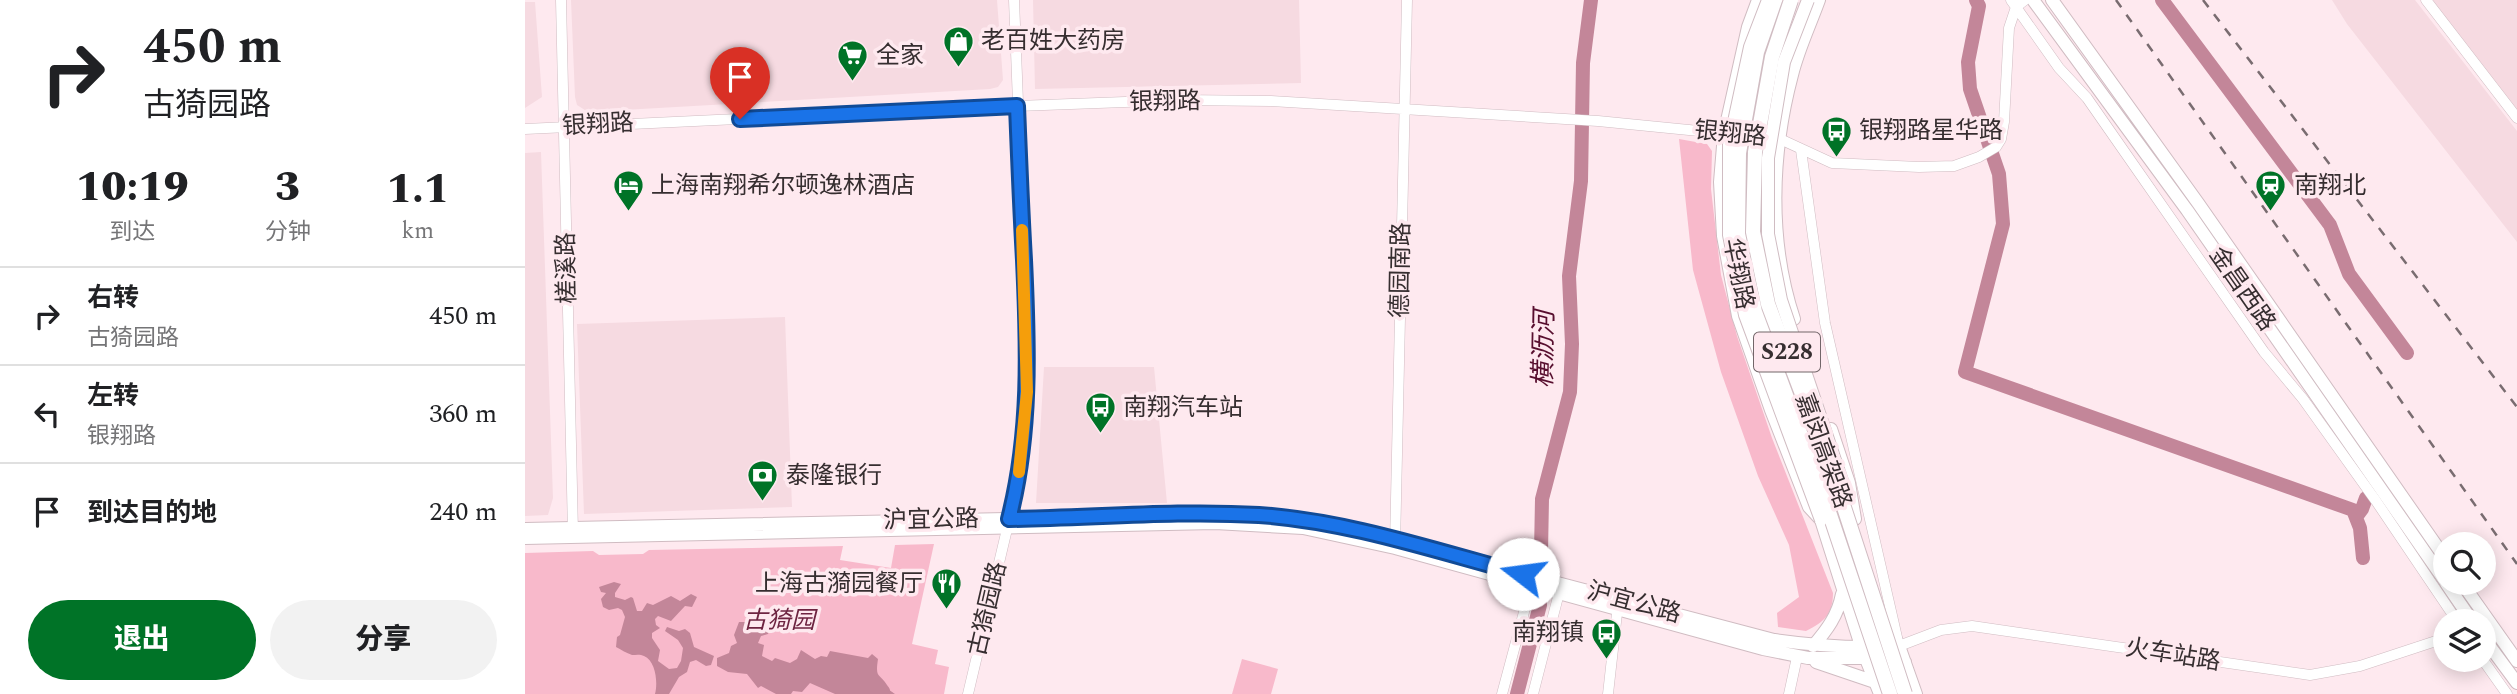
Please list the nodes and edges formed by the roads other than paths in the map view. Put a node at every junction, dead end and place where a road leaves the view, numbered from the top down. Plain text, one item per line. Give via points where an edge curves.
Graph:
1 (561, 0) edge
2 (1014, 0) edge
3 (1406, 0) edge
4 (1758, 0) edge
5 (1768, 0) edge
6 (1775, 0) edge
7 (1791, 0) edge
8 (1808, 0) edge
9 (1819, 0) edge
10 (2033, 0) edge
11 (2052, 0) edge
12 (2426, 0) edge
13 (2018, 2) edge
14 (1017, 106) junction
15 (1404, 109) junction
16 (2517, 118) edge
17 (564, 127) junction
18 (525, 129) edge
19 (1724, 134) junction
20 (1780, 139) junction
21 (1801, 150) junction
22 (1851, 507) junction
23 (1821, 520) junction
24 (1008, 523) junction
25 (525, 529) edge
26 (573, 532) junction
27 (525, 538) edge
28 (2433, 541) edge
29 (1395, 544) junction
30 (2433, 565) edge
31 (1528, 580) junction
32 (1554, 589) junction
33 (1843, 590) junction
34 (1618, 604) junction
35 (2449, 609) edge
36 (2496, 635) edge
37 (2433, 642) edge
38 (1899, 646) junction
39 (1806, 654) junction
40 (1864, 654) junction
41 (2496, 655) edge
42 (2517, 661) edge
43 (1905, 662) junction
44 (2491, 672) edge
45 (2517, 683) edge
46 (1878, 688) edge
47 (968, 694) edge
48 (1502, 694) edge
49 (1533, 694) edge
50 (1608, 694) edge
51 (1789, 694) edge
52 (1890, 694) edge
53 (1905, 694) edge
54 (1916, 694) edge
55 (2507, 694) edge

1 - 17 street, 槎溪路
2 - 14 street, 古猗园路
3 - 15 street, 德园南路
4 - 19 main road
5 - 23 main road, 华翔路, bridge via 1750,47 1729,145 1728,234 1745,315
6 - 52 highway, 嘉闵高架路 / S228, bridge via 1757,52 1739,153 1738,234 1755,312
7 - 53 highway, 嘉闵高架路 / S228, bridge via 1772,57 1755,152 1753,232 1768,304 1839,492
8 - 22 main road, 华翔路, bridge via 1784,62 1768,158 1768,234 1781,300
9 - 20 main road via 1792,74
10 - 30 main road, 金昌西路 via 2187,210
11 - 28 main road, 金昌西路
12 - 16 street
13 - 21 street, 银翔路 via 2008,28 2004,122 1996,147 1954,166 1919,167 1832,163
13 - 35 street via 2059,68 2087,98
14 - 15 street, 银翔路 via 1179,100
14 - 17 street, 银翔路
14 - 24 street, 古猗园路 via 1027,392
15 - 19 street, 银翔路
15 - 29 street, 德园南路
17 - 18 street, 银翔路
17 - 26 street, 槎溪路
19 - 20 street, 银翔路
19 - 23 main road via 1720,182 1723,236 1738,316 1809,507
20 - 21 street, 银翔路
20 - 22 main road via 1776,211 1787,297 1849,483
21 - 38 street via 1825,323
22 - 38 main road via 1887,623
23 - 33 main road, 华翔路
24 - 26 main road, 沪宜公路
24 - 29 main road, 沪宜公路 via 1259,515 1314,522
24 - 47 street, 古猗园路
25 - 26 main road, 沪宜公路
26 - 27 main road, 沪宜公路
29 - 31 main road, 沪宜公路
31 - 32 main road, 沪宜公路
31 - 48 street via 1523,620
32 - 34 main road, 沪宜公路
32 - 49 street
33 - 39 main road via 1831,623
33 - 40 main road, 华翔路
34 - 39 main road, 沪宜公路
34 - 39 main road, 沪宜公路 via 1774,640
34 - 50 street
36 - 42 main road
37 - 38 street, 火车站路 via 2360,666 2310,675 1972,626 1941,630
38 - 40 main road, 沪宜公路
38 - 43 main road
39 - 40 main road, 沪宜公路
39 - 46 main road
39 - 51 street
40 - 43 main road
40 - 46 main road
41 - 45 main road
43 - 54 main road
44 - 55 street

